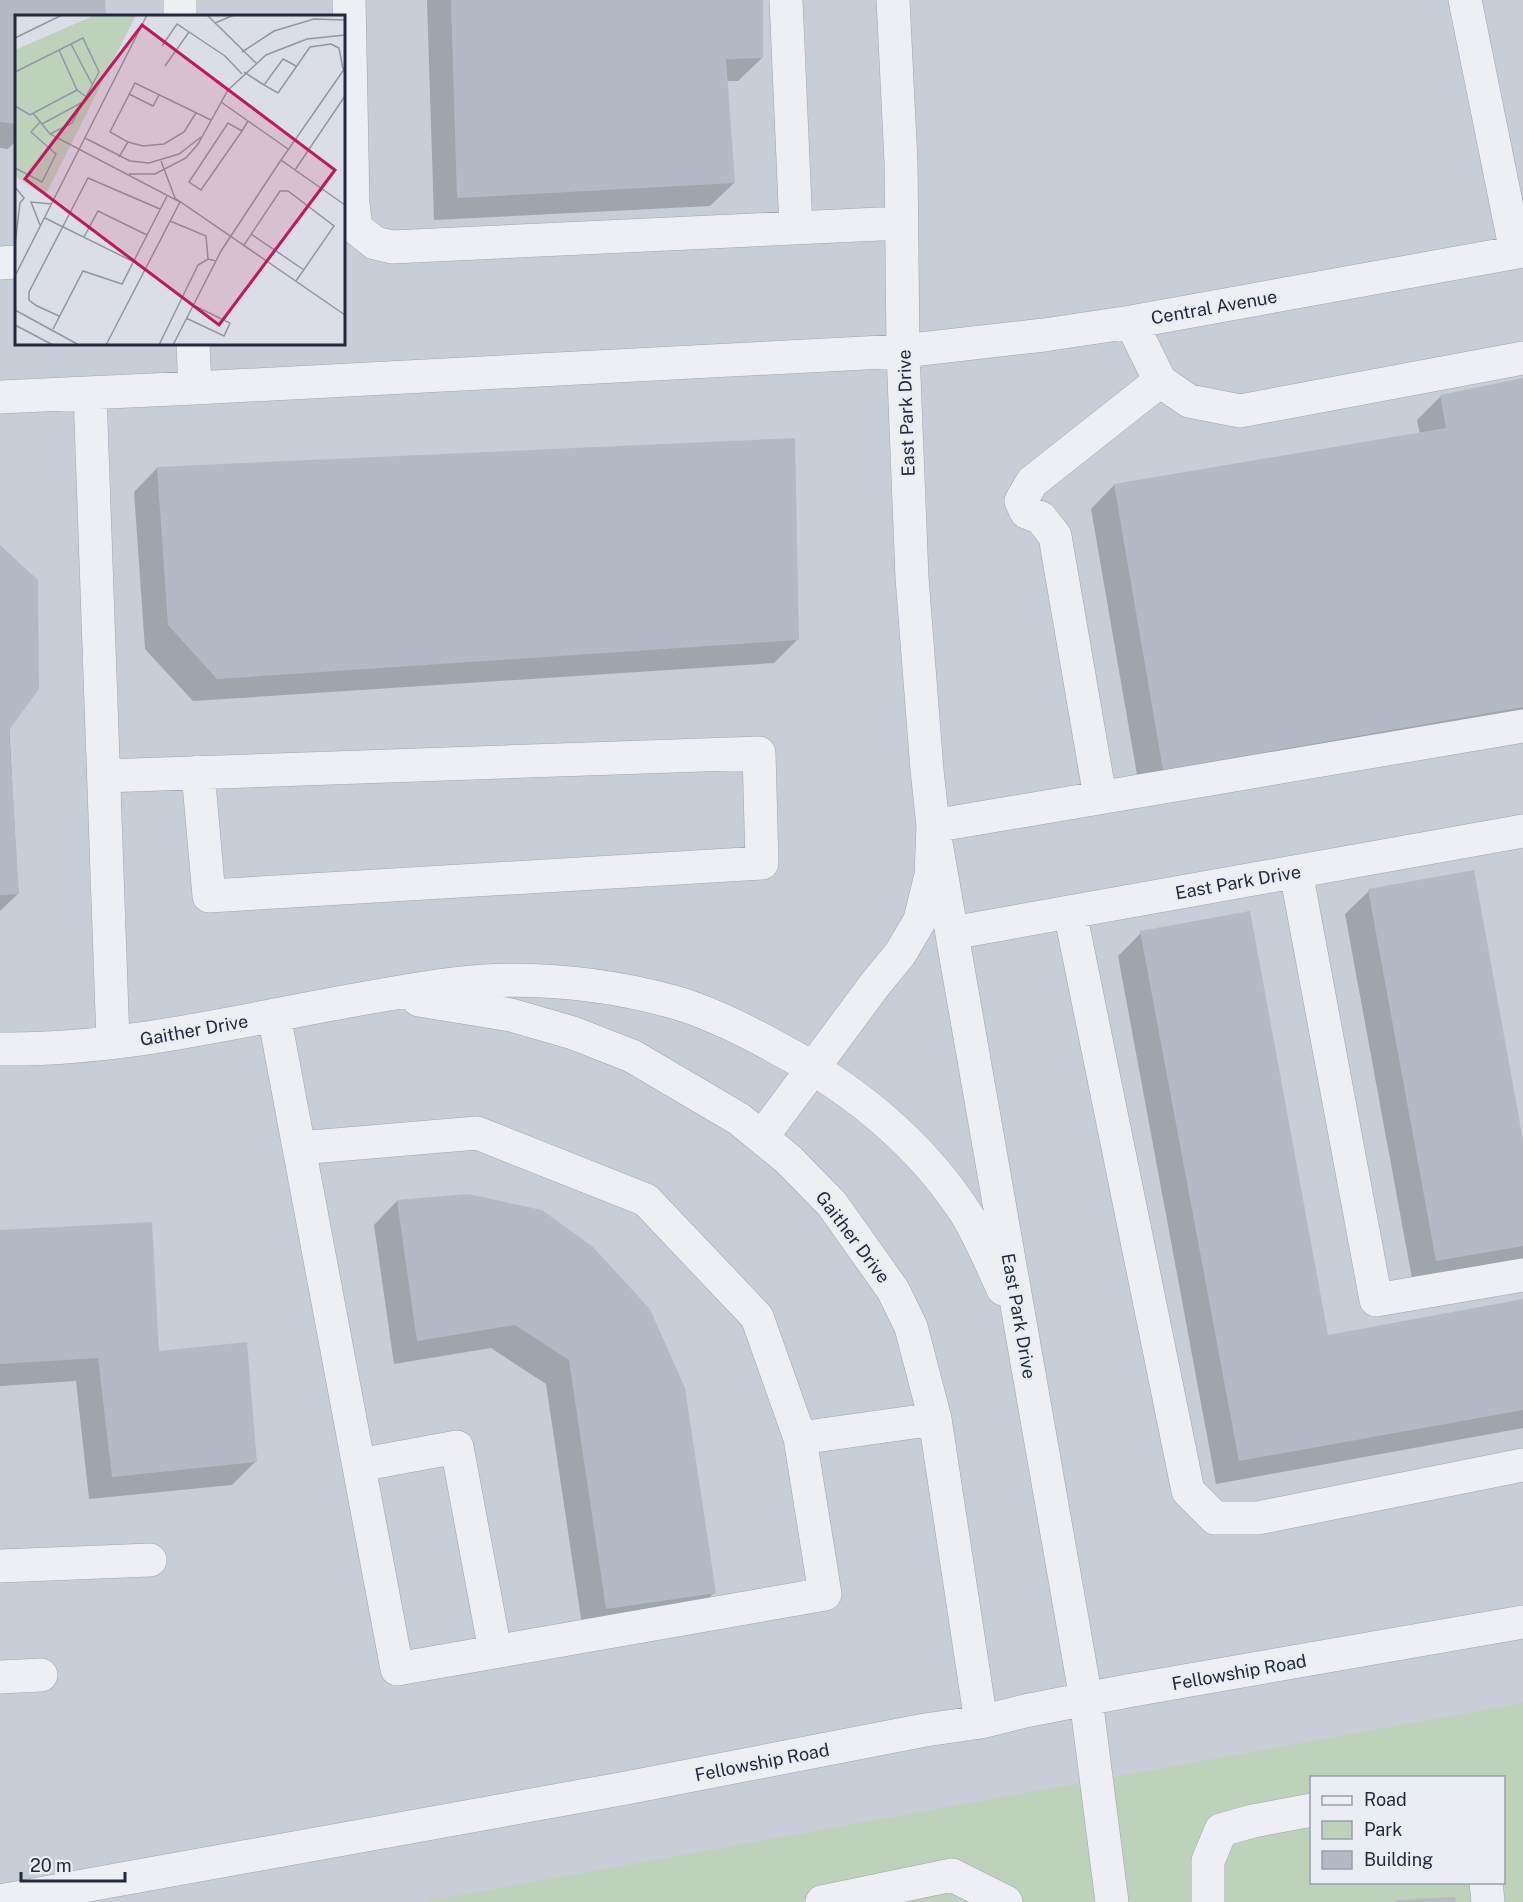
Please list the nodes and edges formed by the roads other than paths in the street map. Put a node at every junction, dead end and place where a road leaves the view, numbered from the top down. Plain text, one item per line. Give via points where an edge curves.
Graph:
1 (349, 0) edge
2 (786, 0) edge
3 (893, 0) edge
4 (1465, 0) edge
5 (901, 223) junction
6 (796, 228) junction
7 (1520, 252) edge
8 (15, 262) edge
9 (0, 263) edge
10 (1131, 321) junction
11 (194, 345) edge
12 (903, 351) junction
13 (1523, 358) edge
14 (1160, 381) junction
15 (195, 388) junction
16 (90, 393) junction
17 (0, 397) edge
18 (1523, 726) edge
19 (198, 772) junction
20 (104, 776) junction
21 (1100, 797) junction
22 (933, 826) junction
23 (1523, 831) edge
24 (1296, 872) junction
25 (1070, 912) junction
26 (952, 933) junction
27 (385, 994) junction
28 (274, 1015) junction
29 (113, 1042) junction
30 (0, 1049) edge
31 (813, 1067) junction
32 (762, 1137) junction
33 (299, 1148) junction
34 (1523, 1275) edge
35 (1020, 1321) junction
36 (935, 1419) junction
37 (800, 1438) junction
38 (359, 1465) junction
39 (1523, 1465) edge
40 (150, 1560) dead end
41 (0, 1566) edge
42 (1523, 1622) edge
43 (495, 1651) junction
44 (41, 1675) dead end
45 (0, 1677) edge
46 (1086, 1699) junction
47 (981, 1722) junction
48 (1310, 1810) edge
49 (1486, 1884) edge
50 (0, 1901) edge
51 (822, 1902) edge
52 (1006, 1902) edge
53 (1112, 1902) edge
54 (1208, 1902) edge
55 (1488, 1902) edge

1 - 6 street via 352,203 356,228 375,243 392,246
2 - 6 street
3 - 5 street, East Park Drive
4 - 7 street
5 - 6 street
5 - 12 street, East Park Drive
7 - 10 street, Central Avenue
8 - 9 street
10 - 12 street, Central Avenue
10 - 14 street
11 - 15 street
12 - 15 street, Central Avenue
12 - 22 street, East Park Drive via 912,578
13 - 14 street via 1240,411 1189,401
14 - 21 street via 1032,482 1021,501 1026,512 1041,518 1054,536
15 - 16 street, Central Avenue
16 - 17 street, Central Avenue
16 - 20 street
18 - 21 street
19 - 19 street via 759,753 762,863 209,896
19 - 20 street
20 - 29 street
21 - 22 street
22 - 26 street, East Park Drive
22 - 31 street, East Park Drive via 932,875 920,920 900,954
23 - 24 street, East Park Drive
24 - 25 street, East Park Drive
24 - 34 street via 1376,1300
25 - 26 street, East Park Drive
25 - 39 street via 1188,1491 1215,1518 1258,1518
26 - 35 street, East Park Drive
27 - 28 street, Gaither Drive
27 - 31 street, Gaither Drive via 483,981 534,981 630,992 709,1015
27 - 32 street, Gaither Drive via 511,1015 573,1033 632,1056
28 - 29 street, Gaither Drive
28 - 33 street
29 - 30 street, Gaither Drive
31 - 32 street, East Park Drive
31 - 35 street, Gaither Drive via 877,1114 925,1159 966,1214
32 - 36 street, Gaither Drive via 832,1204 893,1290 911,1327
33 - 37 street via 477,1133 646,1200 758,1317
33 - 38 street
35 - 46 street, East Park Drive
36 - 37 street
36 - 47 street, Gaither Drive
37 - 43 street via 825,1594
38 - 43 street via 397,1669
38 - 43 street via 457,1447
40 - 41 street
42 - 46 street, Fellowship Road
44 - 45 street
46 - 47 street, Fellowship Road
46 - 53 street, East Park Drive
47 - 50 street, Fellowship Road
48 - 54 street via 1221,1830 1208,1861
49 - 55 street
51 - 52 street via 952,1875

